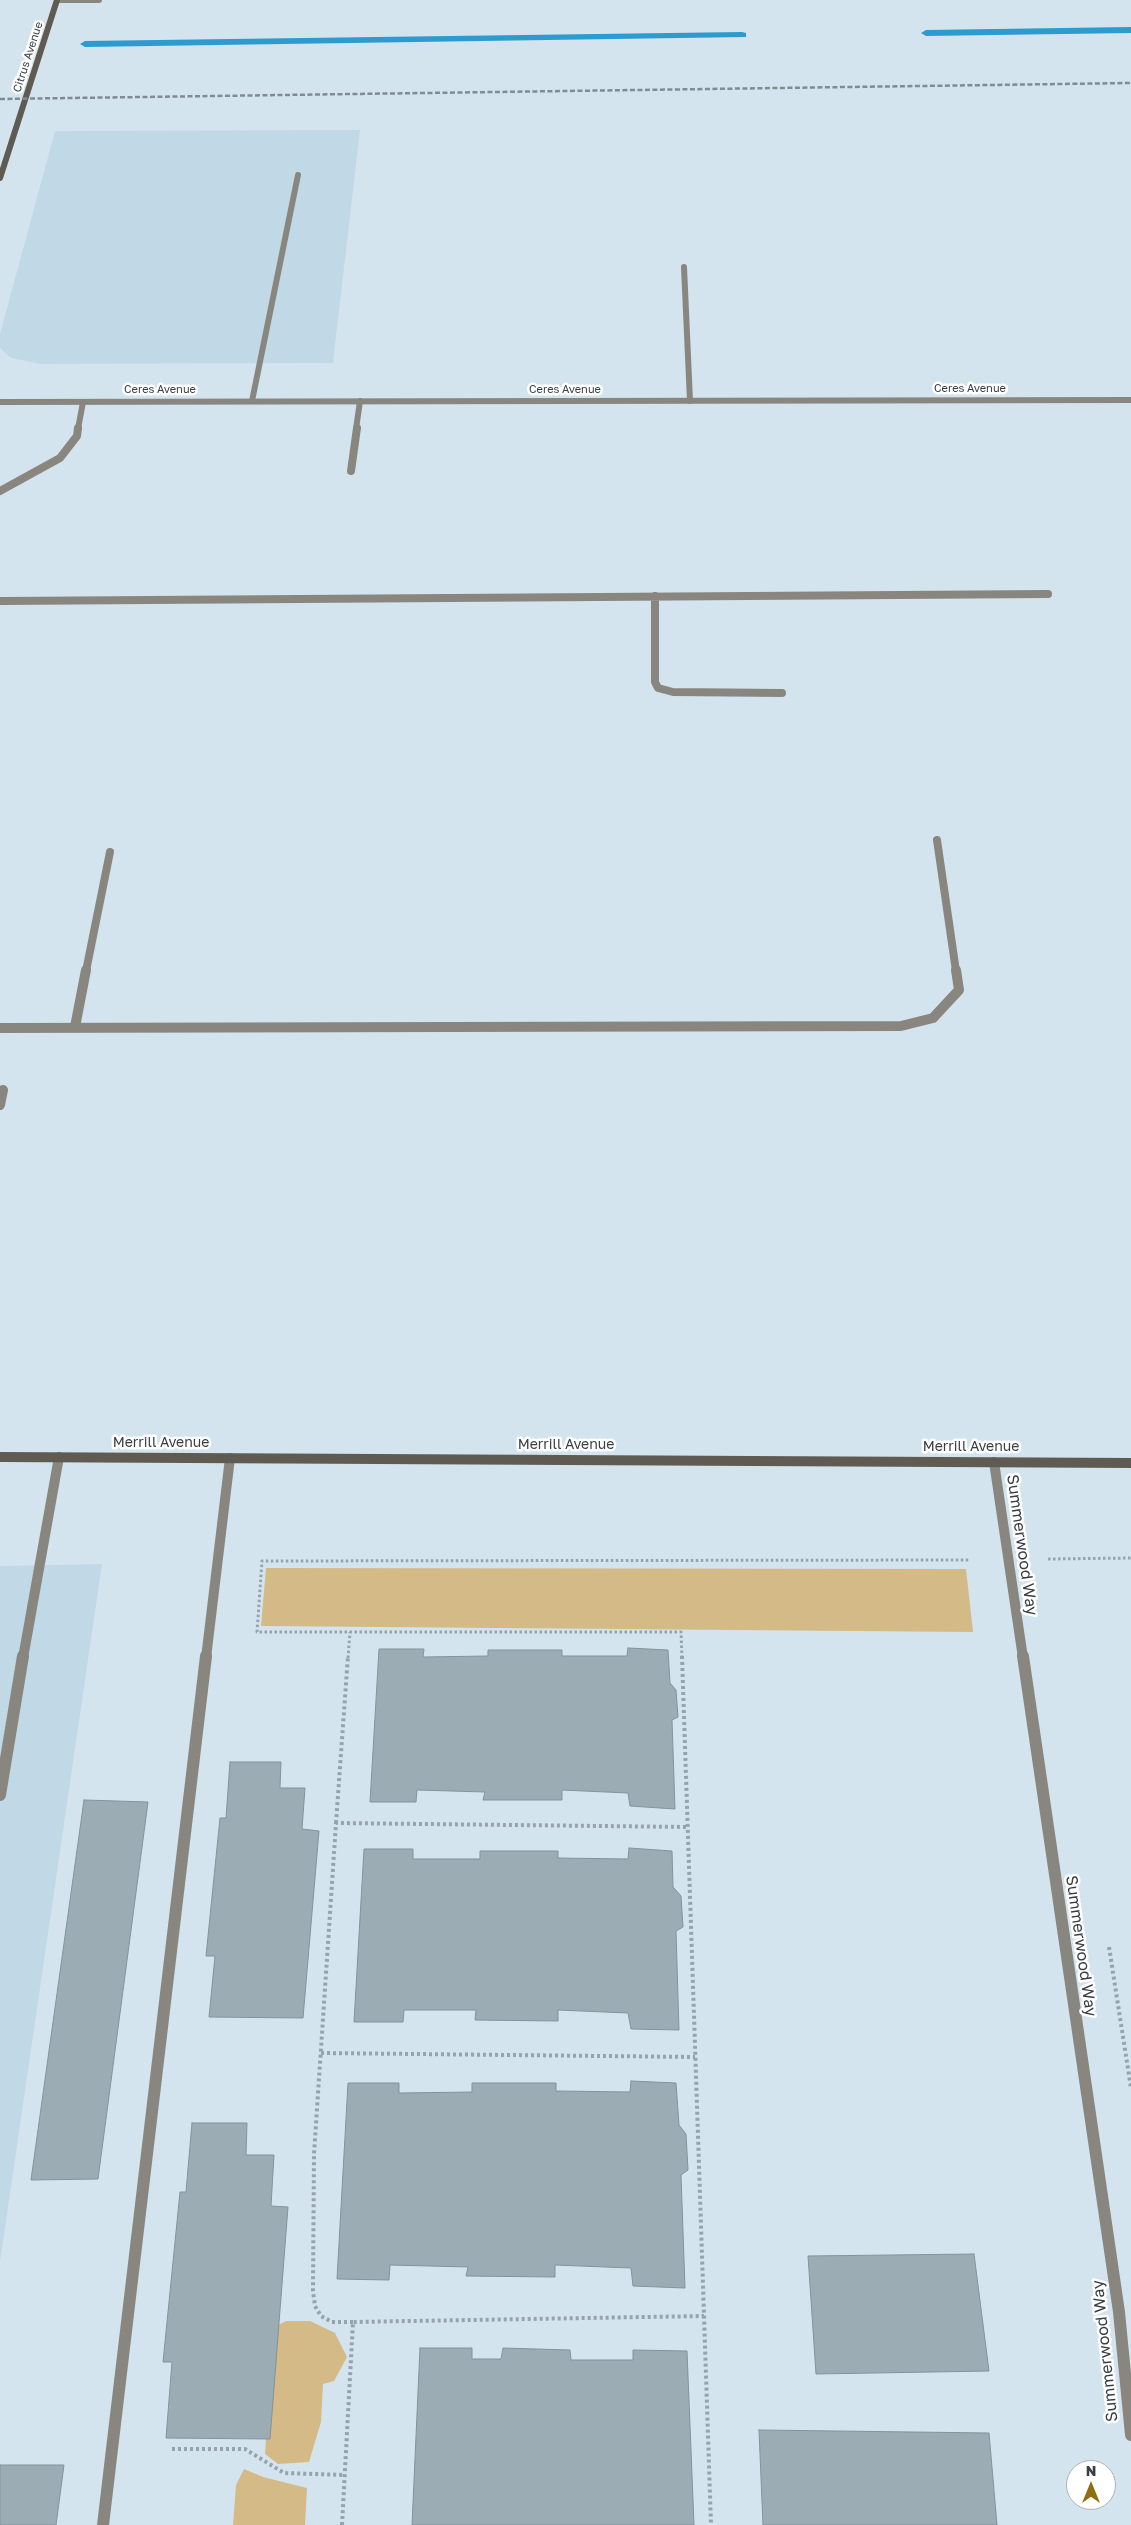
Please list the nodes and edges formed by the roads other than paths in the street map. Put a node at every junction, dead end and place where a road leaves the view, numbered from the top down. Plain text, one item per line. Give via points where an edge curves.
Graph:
1 (57, 0) edge
2 (99, 0) edge
3 (298, 175) dead end
4 (0, 178) edge
5 (684, 267) dead end
6 (1131, 400) edge
7 (252, 401) junction
8 (360, 401) junction
9 (690, 401) junction
10 (0, 402) edge
11 (83, 402) junction
12 (351, 471) dead end
13 (0, 491) edge
14 (1048, 594) dead end
15 (655, 596) junction
16 (0, 601) edge
17 (782, 693) dead end
18 (937, 840) dead end
19 (110, 852) dead end
20 (75, 1027) junction
21 (0, 1028) edge
22 (3, 1090) dead end
23 (0, 1105) edge
24 (0, 1458) edge
25 (59, 1458) junction
26 (230, 1458) junction
27 (994, 1462) junction
28 (1131, 1462) edge
29 (0, 1795) edge
30 (1131, 2435) edge
31 (103, 2525) edge

1 - 2 street
1 - 4 main road, Citrus Avenue
3 - 7 street
5 - 9 street
6 - 9 street, Ceres Avenue
7 - 8 street, Ceres Avenue
7 - 11 street, Ceres Avenue
8 - 9 street, Ceres Avenue
8 - 12 street
10 - 11 street, Ceres Avenue
11 - 13 street via 77,436 60,458
14 - 15 street
15 - 16 street
15 - 17 street via 655,682 658,688 672,692
18 - 20 street via 958,990 933,1018 901,1026
19 - 20 street
20 - 21 street
22 - 23 street
24 - 25 main road, Merrill Avenue
25 - 26 main road, Merrill Avenue
25 - 29 street
26 - 27 main road, Merrill Avenue
26 - 31 street
27 - 28 main road, Merrill Avenue
27 - 30 street, Summerwood Way via 1117,2302

